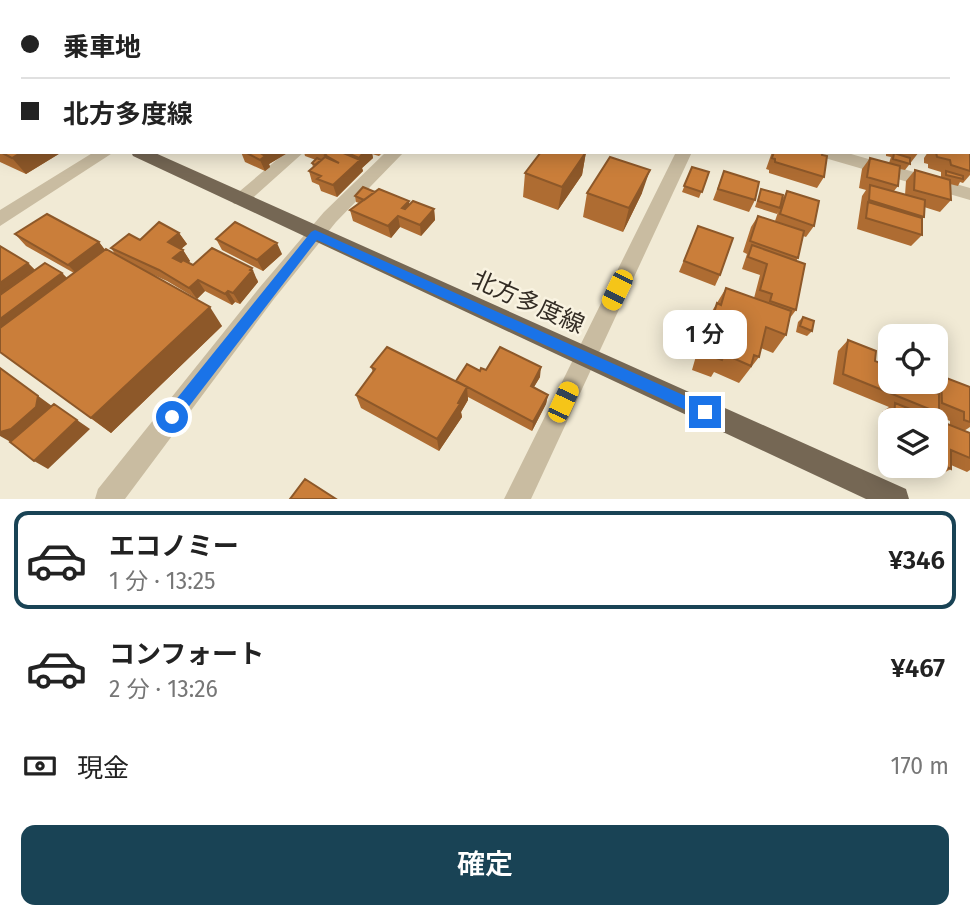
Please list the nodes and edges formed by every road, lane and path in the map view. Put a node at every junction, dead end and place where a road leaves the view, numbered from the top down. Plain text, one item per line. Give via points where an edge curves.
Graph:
1 (103, 154) edge
2 (143, 154) edge
3 (294, 154) edge
4 (394, 154) edge
5 (683, 154) edge
6 (831, 154) edge
7 (970, 194) edge
8 (240, 200) junction
9 (0, 219) edge
10 (315, 234) junction
11 (585, 357) junction
12 (108, 499) edge
13 (517, 499) edge
14 (896, 499) edge

1 - 9 street
2 - 8 main road, 北方多度線
3 - 8 street
4 - 10 street
5 - 11 street
6 - 7 street
8 - 10 main road, 北方多度線
10 - 11 main road, 北方多度線
10 - 12 street
11 - 13 street
11 - 14 main road, 北方多度線

